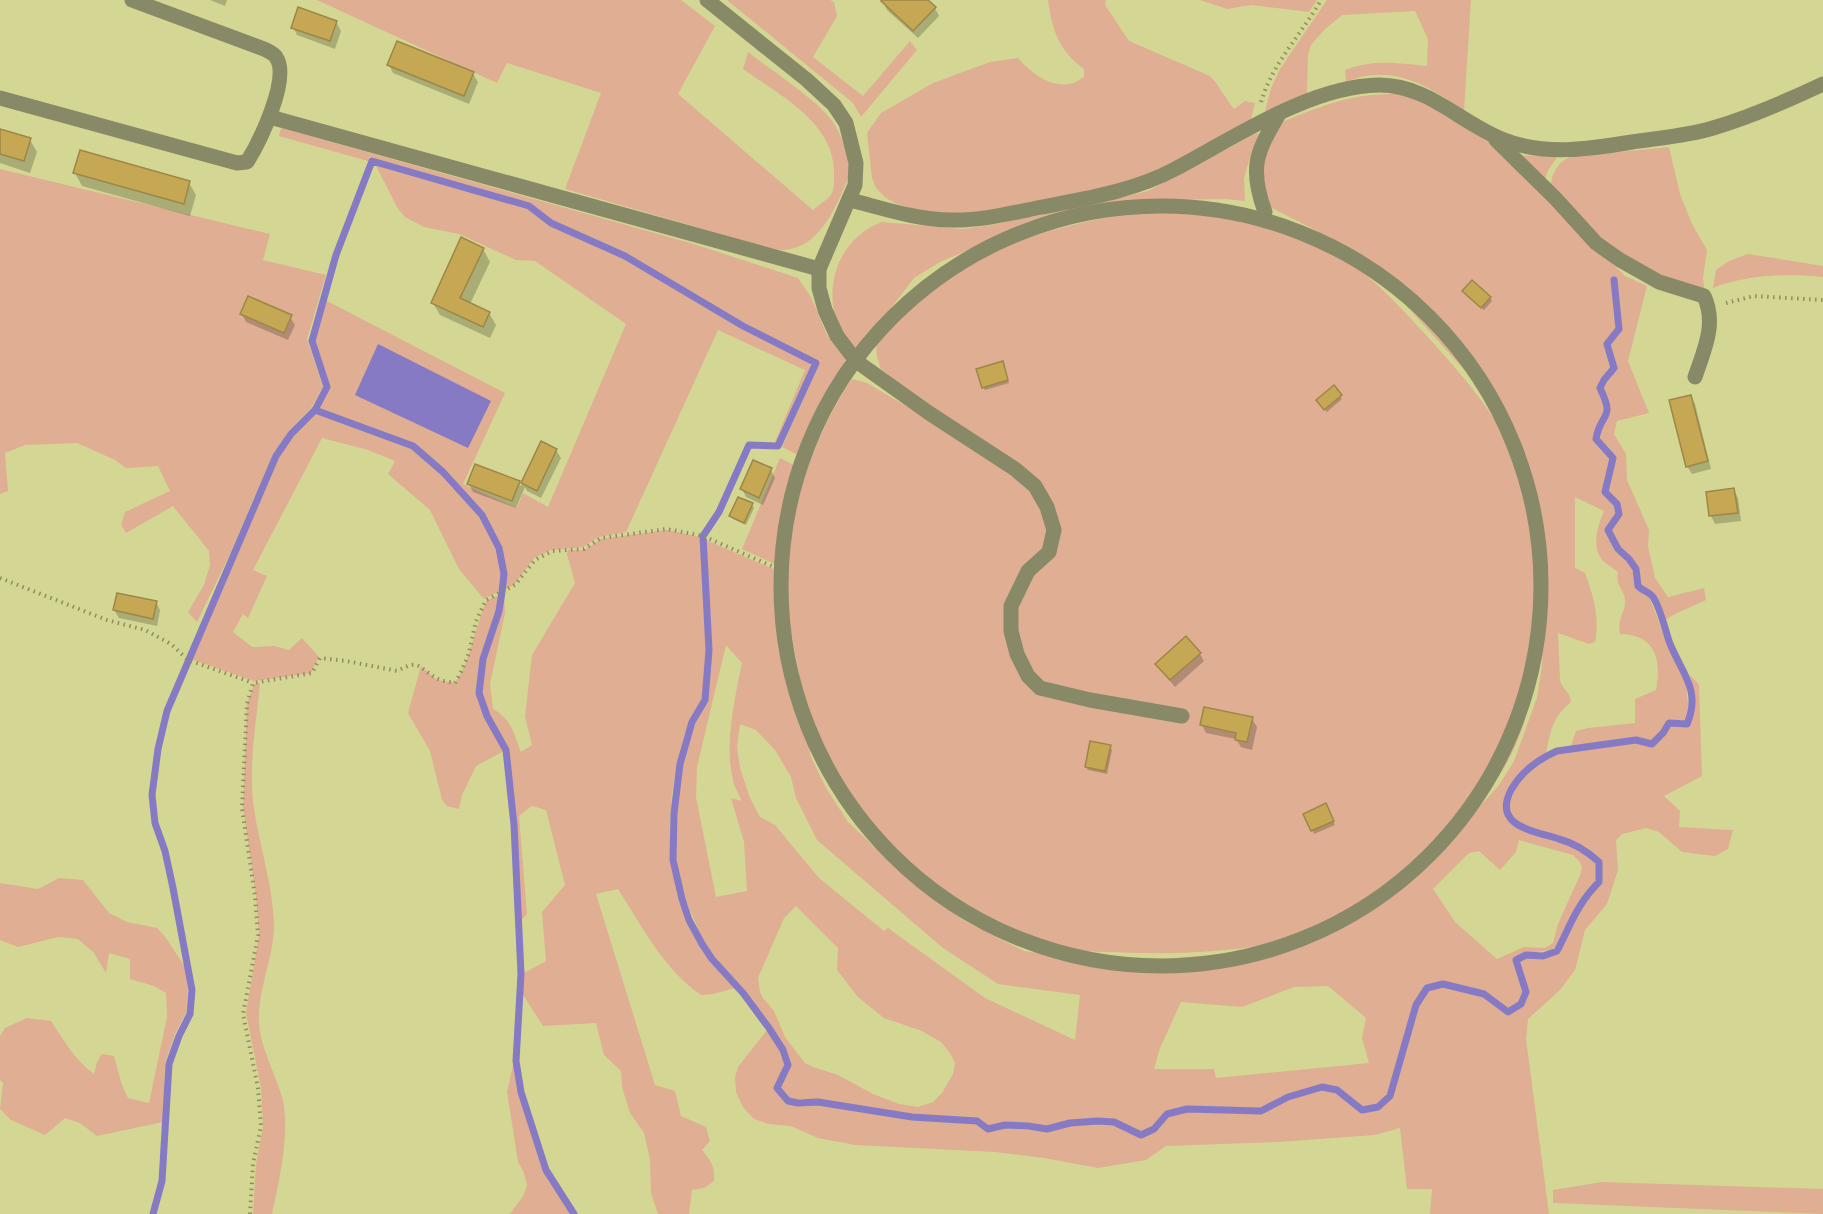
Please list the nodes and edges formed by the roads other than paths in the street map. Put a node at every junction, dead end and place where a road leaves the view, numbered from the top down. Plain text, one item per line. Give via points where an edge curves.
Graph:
1 (132, 0) edge
2 (707, 0) edge
3 (1823, 84) edge
4 (0, 98) edge
5 (1279, 114) junction
6 (270, 117) junction
7 (1492, 135) junction
8 (850, 200) junction
9 (1264, 212) junction
10 (819, 269) junction
11 (856, 361) junction
12 (1695, 377) dead end
13 (1182, 716) dead end

1 - 6 street via 275,55 280,66 279,81
2 - 8 street via 834,105 846,123 856,163
3 - 7 street via 1776,106 1710,129 1593,149 1554,150 1516,144
4 - 6 street via 237,163 247,162
5 - 7 street via 1318,98 1379,85 1408,89 1437,100
5 - 8 street via 1145,184 989,218 950,220
5 - 9 street via 1261,144 1257,160 1258,192
6 - 10 street
7 - 12 street via 1596,243 1659,282 1704,296 1711,326
8 - 10 street
9 - 11 street via 1207,203 1170,204 1040,230 983,248 915,282
9 - 11 street via 1316,233 1361,268 1391,293 1476,387 1513,446 1541,537 1540,665 1534,698 1512,760 1474,810 1365,908 1334,928 1265,948 1164,956 1025,948 964,918 850,820 813,756 786,622 781,570 782,525 813,444
10 - 11 street via 825,310 837,336
11 - 13 street via 1015,469 1035,486 1047,507 1054,530 1049,552 1028,571 1011,606 1011,631 1028,676 1040,688

